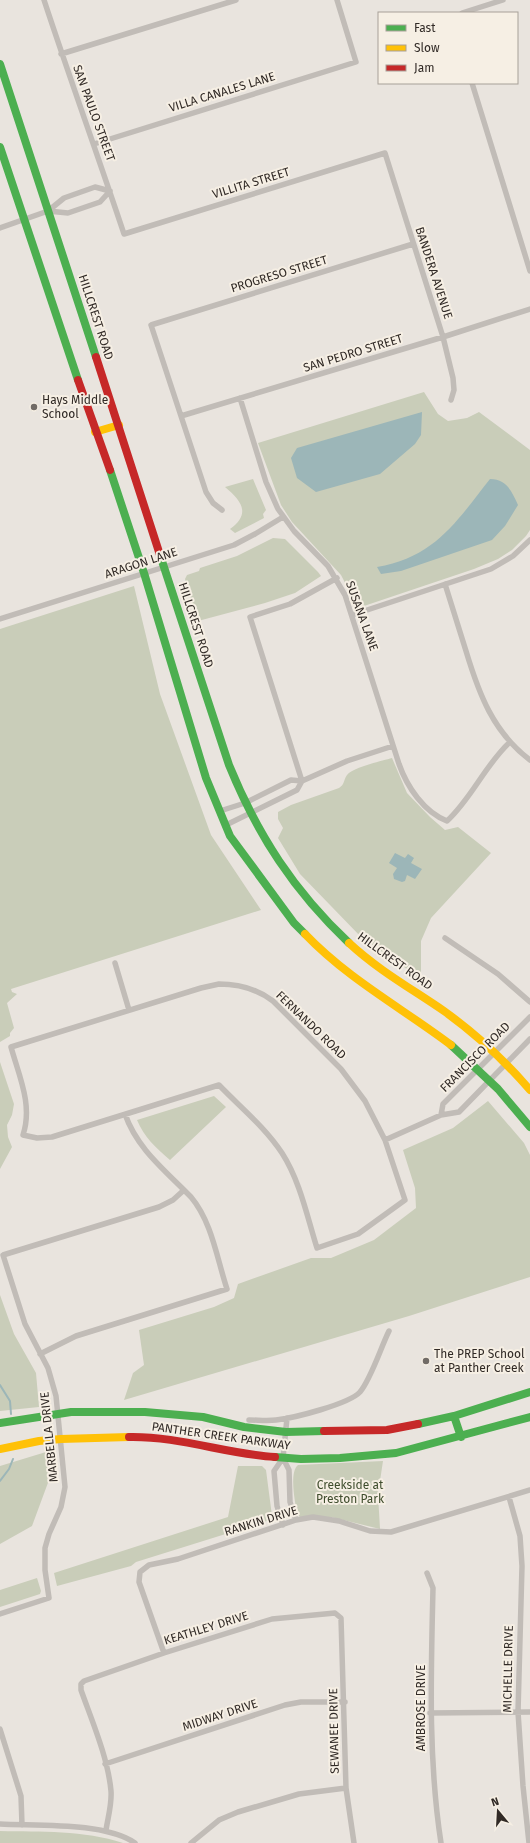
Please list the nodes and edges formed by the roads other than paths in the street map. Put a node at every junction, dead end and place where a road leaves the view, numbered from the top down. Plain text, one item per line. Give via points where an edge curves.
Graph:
1 (44, 0) edge
2 (236, 0) edge
3 (337, 0) edge
4 (503, 0) edge
5 (465, 12) edge
6 (62, 54) junction
7 (0, 64) edge
8 (472, 84) edge
9 (94, 144) junction
10 (0, 147) edge
11 (385, 153) joint
12 (110, 191) junction
13 (48, 211) junction
14 (25, 220) junction
15 (0, 228) edge
16 (124, 234) joint
17 (413, 244) junction
18 (530, 271) edge
19 (530, 309) edge
20 (443, 337) junction
21 (240, 398) junction
22 (451, 400) dead end
23 (181, 416) junction
24 (119, 426) junction
25 (95, 432) junction
26 (222, 510) dead end
27 (283, 517) junction
28 (530, 540) edge
29 (165, 567) junction
30 (144, 573) junction
31 (337, 578) junction
32 (445, 584) junction
33 (352, 615) junction
34 (0, 619) edge
35 (510, 742) junction
36 (393, 746) junction
37 (530, 760) edge
38 (302, 781) junction
39 (244, 803) junction
40 (220, 811) junction
41 (249, 814) junction
42 (226, 825) junction
43 (444, 938) dead end
44 (115, 963) dead end
45 (530, 1002) edge
46 (129, 1010) junction
47 (530, 1017) edge
48 (530, 1039) edge
49 (495, 1053) junction
50 (506, 1064) junction
51 (479, 1069) junction
52 (490, 1080) junction
53 (530, 1090) edge
54 (125, 1114) junction
55 (441, 1115) junction
56 (530, 1127) edge
57 (386, 1140) junction
58 (184, 1190) junction
59 (389, 1331) dead end
60 (40, 1354) junction
61 (530, 1392) edge
62 (58, 1414) junction
63 (454, 1416) junction
64 (530, 1417) edge
65 (287, 1418) junction
66 (249, 1420) dead end
67 (0, 1423) edge
68 (286, 1432) junction
69 (461, 1437) junction
70 (61, 1439) junction
71 (0, 1449) edge
72 (283, 1458) junction
73 (530, 1490) edge
74 (509, 1497) junction
75 (296, 1520) junction
76 (283, 1525) junction
77 (427, 1573) dead end
78 (0, 1614) edge
79 (341, 1618) joint
80 (164, 1653) junction
81 (345, 1702) junction
82 (518, 1712) junction
83 (530, 1712) edge
84 (430, 1713) junction
85 (0, 1729) edge
86 (106, 1764) junction
87 (346, 1788) junction
88 (528, 1811) edge
89 (0, 1824) edge
90 (22, 1825) junction
91 (106, 1830) junction
92 (135, 1843) edge
93 (191, 1843) edge
94 (354, 1843) edge
95 (441, 1843) edge
96 (529, 1843) edge

1 - 6 street, SAN PAULO STREET
2 - 6 street
3 - 9 street, VILLA CANALES LANE via 356,62
4 - 5 street
6 - 9 street, SAN PAULO STREET
7 - 13 street, HILLCREST ROAD
8 - 18 street
9 - 12 street, SAN PAULO STREET
10 - 14 street
11 - 16 street, VILLITA STREET
11 - 17 street, BANDERA AVENUE
12 - 13 street via 100,202 68,213
12 - 13 street via 95,187 64,198
12 - 16 street, SAN PAULO STREET
13 - 14 street
13 - 24 street, HILLCREST ROAD
14 - 15 street
14 - 25 street
17 - 20 street, BANDERA AVENUE
17 - 23 street, PROGRESO STREET via 151,326
19 - 20 street, SAN PEDRO STREET
20 - 21 street, SAN PEDRO STREET
20 - 22 street, BANDERA AVENUE via 453,378 454,390
21 - 23 street, SAN PEDRO STREET
21 - 27 street, SUSANA LANE via 266,482
23 - 26 street via 206,492 213,504
24 - 25 street
24 - 29 street, HILLCREST ROAD
25 - 30 street
27 - 29 street, ARAGON LANE via 234,545
27 - 31 street, SUSANA LANE via 324,560
28 - 32 street via 499,565
29 - 30 street, ARAGON LANE
29 - 39 street, HILLCREST ROAD via 229,765
30 - 34 street, ARAGON LANE
30 - 40 street via 202,765
31 - 33 street, SUSANA LANE
31 - 38 street via 290,604 250,617
32 - 33 street
32 - 35 street via 481,696 493,721
33 - 36 street, SUSANA LANE
35 - 36 street, SUSANA LANE via 447,821 428,808 411,788
35 - 37 street
36 - 38 street via 347,760
38 - 39 street via 291,780
38 - 41 street via 297,790
39 - 40 street
39 - 41 street, HILLCREST ROAD
40 - 42 street
41 - 42 street
41 - 49 street, HILLCREST ROAD via 287,876 334,930 374,964 459,1022
42 - 51 street via 230,836 294,923 321,952 359,982 442,1038
43 - 45 street via 498,974
44 - 46 street
46 - 54 street, FERNANDO ROAD via 10,1047 26,1100 27,1114 23,1135 37,1138 52,1137
46 - 57 street, FERNANDO ROAD via 213,985 237,985 263,994 278,1005 345,1073 365,1101
47 - 49 street, FRANCISCO ROAD
48 - 50 street
49 - 50 street, HILLCREST ROAD
49 - 51 street, FRANCISCO ROAD
50 - 52 street
50 - 53 street, HILLCREST ROAD
51 - 52 street
51 - 55 street, FRANCISCO ROAD via 443,1104
52 - 55 street via 459,1112
52 - 56 street
54 - 57 street, FERNANDO ROAD via 219,1085 263,1129 282,1154 295,1179 317,1248 358,1234 405,1200
54 - 58 street via 140,1145
55 - 57 street
58 - 60 street, MARBELLA DRIVE via 173,1200 159,1207 3,1255 25,1324
58 - 60 street via 204,1217 227,1289 76,1336
59 - 65 street via 359,1393 340,1403
60 - 62 street, MARBELLA DRIVE via 54,1384
61 - 63 street, PANTHER CREEK PARKWAY
62 - 67 street, PANTHER CREEK PARKWAY
62 - 68 street, PANTHER CREEK PARKWAY via 100,1411 145,1412 203,1417 244,1427
62 - 70 street, MARBELLA DRIVE
63 - 68 street, PANTHER CREEK PARKWAY via 387,1430
63 - 69 street
64 - 69 street, PANTHER CREEK PARKWAY
65 - 66 street
65 - 68 street
68 - 72 street
69 - 72 street, PANTHER CREEK PARKWAY via 396,1453 309,1459
70 - 71 street, PANTHER CREEK PARKWAY
70 - 72 street, PANTHER CREEK PARKWAY via 144,1437
70 - 78 street, MARBELLA DRIVE via 64,1494 44,1555 50,1598
72 - 75 street via 289,1470 290,1502
72 - 76 street via 274,1471 277,1506
73 - 74 street, RANKIN DRIVE
74 - 75 street, RANKIN DRIVE via 392,1532 370,1531 339,1521 313,1517
74 - 82 street, MICHELLE DRIVE via 520,1536 522,1566
75 - 76 street, RANKIN DRIVE
76 - 80 street, RANKIN DRIVE via 178,1559 149,1565 140,1572 139,1582
77 - 84 street, AMBROSE DRIVE via 433,1588
79 - 80 street, KEATHLEY DRIVE via 335,1613 272,1619
79 - 81 street, SEWANEE DRIVE
80 - 86 street, KEATHLEY DRIVE via 89,1678 81,1684
81 - 86 street, MIDWAY DRIVE via 300,1702 286,1705
81 - 87 street, SEWANEE DRIVE
82 - 83 street
82 - 84 street
82 - 88 street, MICHELLE DRIVE
84 - 95 street, AMBROSE DRIVE via 433,1773
85 - 90 street via 21,1796
86 - 91 street via 111,1790
87 - 93 street via 299,1794 238,1812 219,1820
87 - 94 street, SEWANEE DRIVE
88 - 96 street, MICHELLE DRIVE
89 - 90 street
90 - 91 street
91 - 92 street

